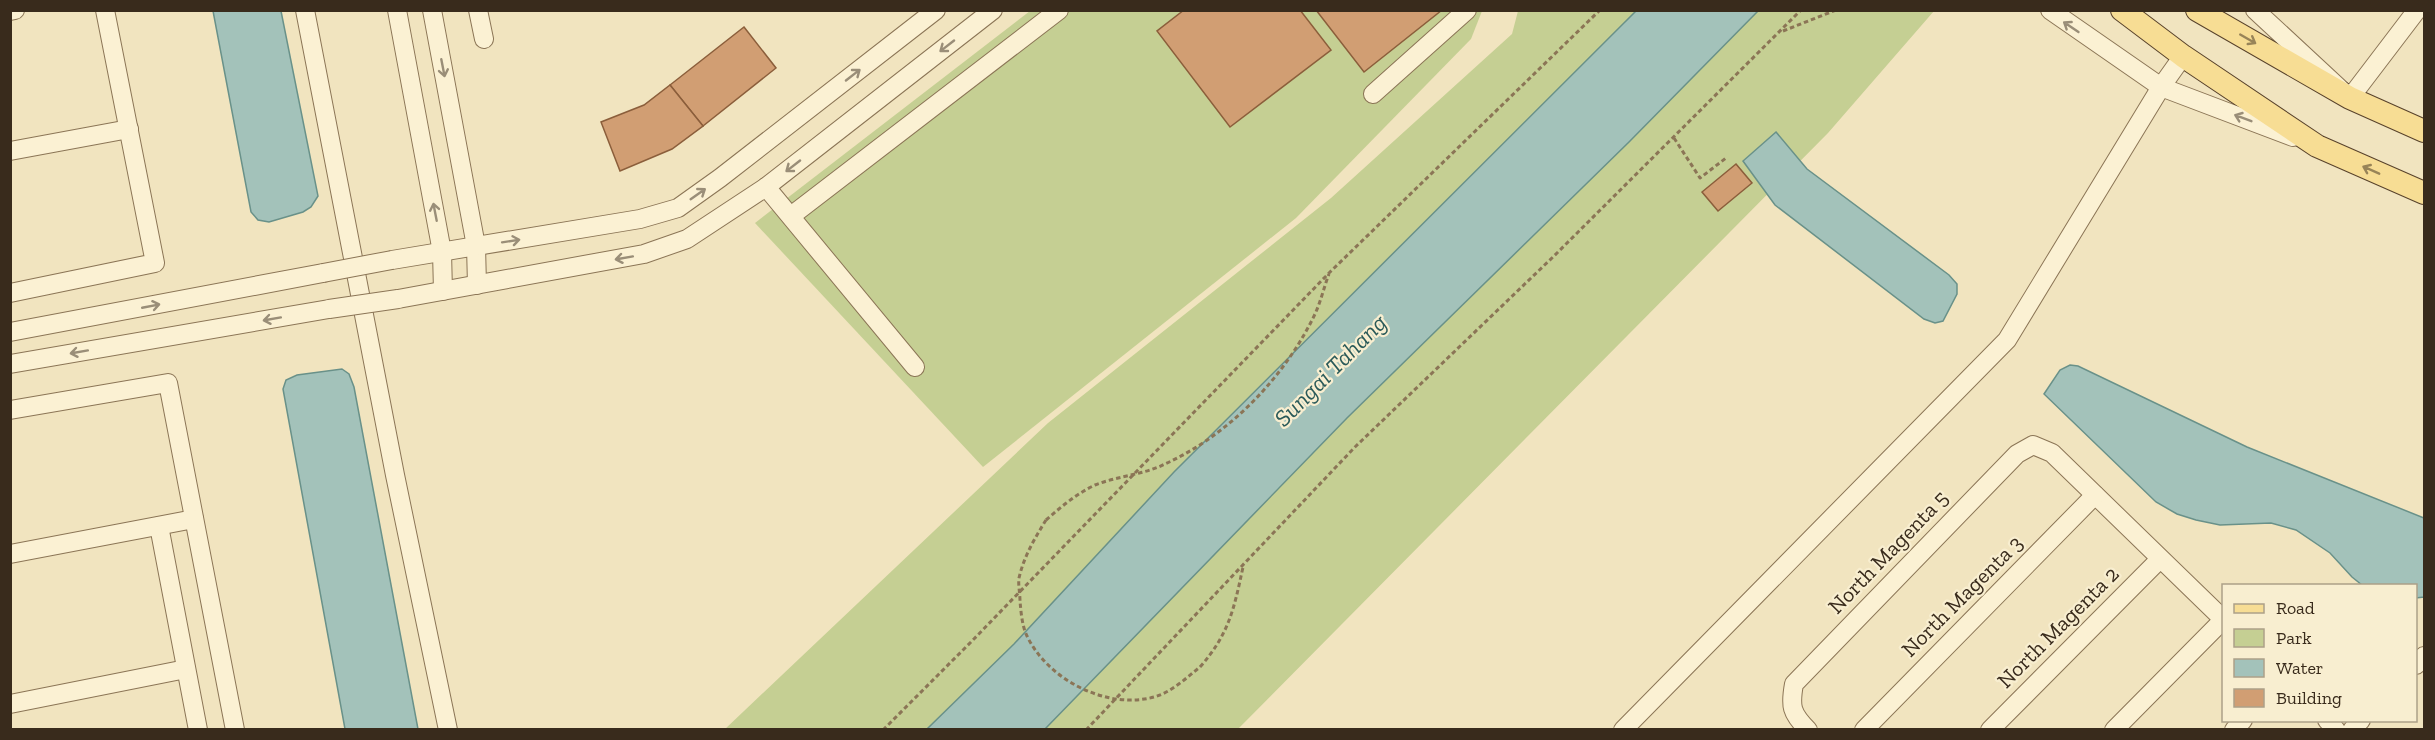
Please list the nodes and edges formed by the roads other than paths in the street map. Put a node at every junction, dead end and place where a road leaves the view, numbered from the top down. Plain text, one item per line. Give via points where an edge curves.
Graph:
1 (15, 10) edge
2 (105, 10) edge
3 (305, 10) edge
4 (397, 10) edge
5 (432, 10) edge
6 (478, 10) edge
7 (936, 10) edge
8 (993, 10) edge
9 (1059, 10) edge
10 (1467, 10) edge
11 (2050, 10) edge
12 (2122, 10) edge
13 (2197, 10) edge
14 (2255, 10) edge
15 (2416, 10) edge
16 (10, 11) edge
17 (484, 39) dead end
18 (2183, 56) junction
19 (2161, 87) junction
20 (1373, 94) dead end
21 (2350, 98) junction
22 (129, 129) junction
23 (2424, 131) edge
24 (2317, 146) junction
25 (10, 151) edge
26 (766, 187) junction
27 (2424, 194) edge
28 (790, 216) junction
29 (476, 246) junction
30 (442, 252) junction
31 (477, 285) junction
32 (443, 291) junction
33 (10, 293) edge
34 (10, 332) edge
35 (10, 364) edge
36 (915, 367) dead end
37 (10, 410) edge
38 (2095, 495) junction
39 (194, 519) junction
40 (159, 526) junction
41 (10, 554) edge
42 (2160, 559) junction
43 (2222, 619) edge
44 (2222, 621) edge
45 (186, 669) junction
46 (10, 704) edge
47 (198, 729) edge
48 (235, 729) edge
49 (448, 729) edge
50 (1623, 729) edge
51 (1808, 729) edge
52 (1864, 729) edge
53 (1990, 729) edge
54 (2114, 729) edge

1 - 16 street
2 - 22 street
3 - 49 street
30 -> 4 street
5 -> 29 street
6 - 17 street
29 -> 7 street via 640,219 678,208
8 -> 26 street
9 - 28 street
10 - 20 street
19 -> 11 street
12 - 18 main road
13 -> 21 main road
14 - 21 street
15 - 21 street
18 - 19 street
18 - 24 main road
24 -> 19 street
19 - 50 street via 2007,340
21 - 23 main road
22 - 25 street
22 - 33 street via 155,263
27 -> 24 main road
26 - 28 street
26 -> 31 street via 687,239 644,254
28 - 36 street
29 - 30 street
29 - 31 street
30 - 32 street
34 -> 30 street, bridge
31 - 32 street
32 -> 35 street, bridge
37 - 39 street via 168,382
38 - 42 street
38 - 51 street, North Magenta 5 via 2052,453 2033,445 2017,454 1794,684 1790,704
38 - 52 street, North Magenta 3
39 - 40 street
39 - 48 street
40 - 41 street
40 - 45 street
42 - 43 street
42 - 53 street, North Magenta 2
44 - 54 street
45 - 46 street
45 - 47 street

